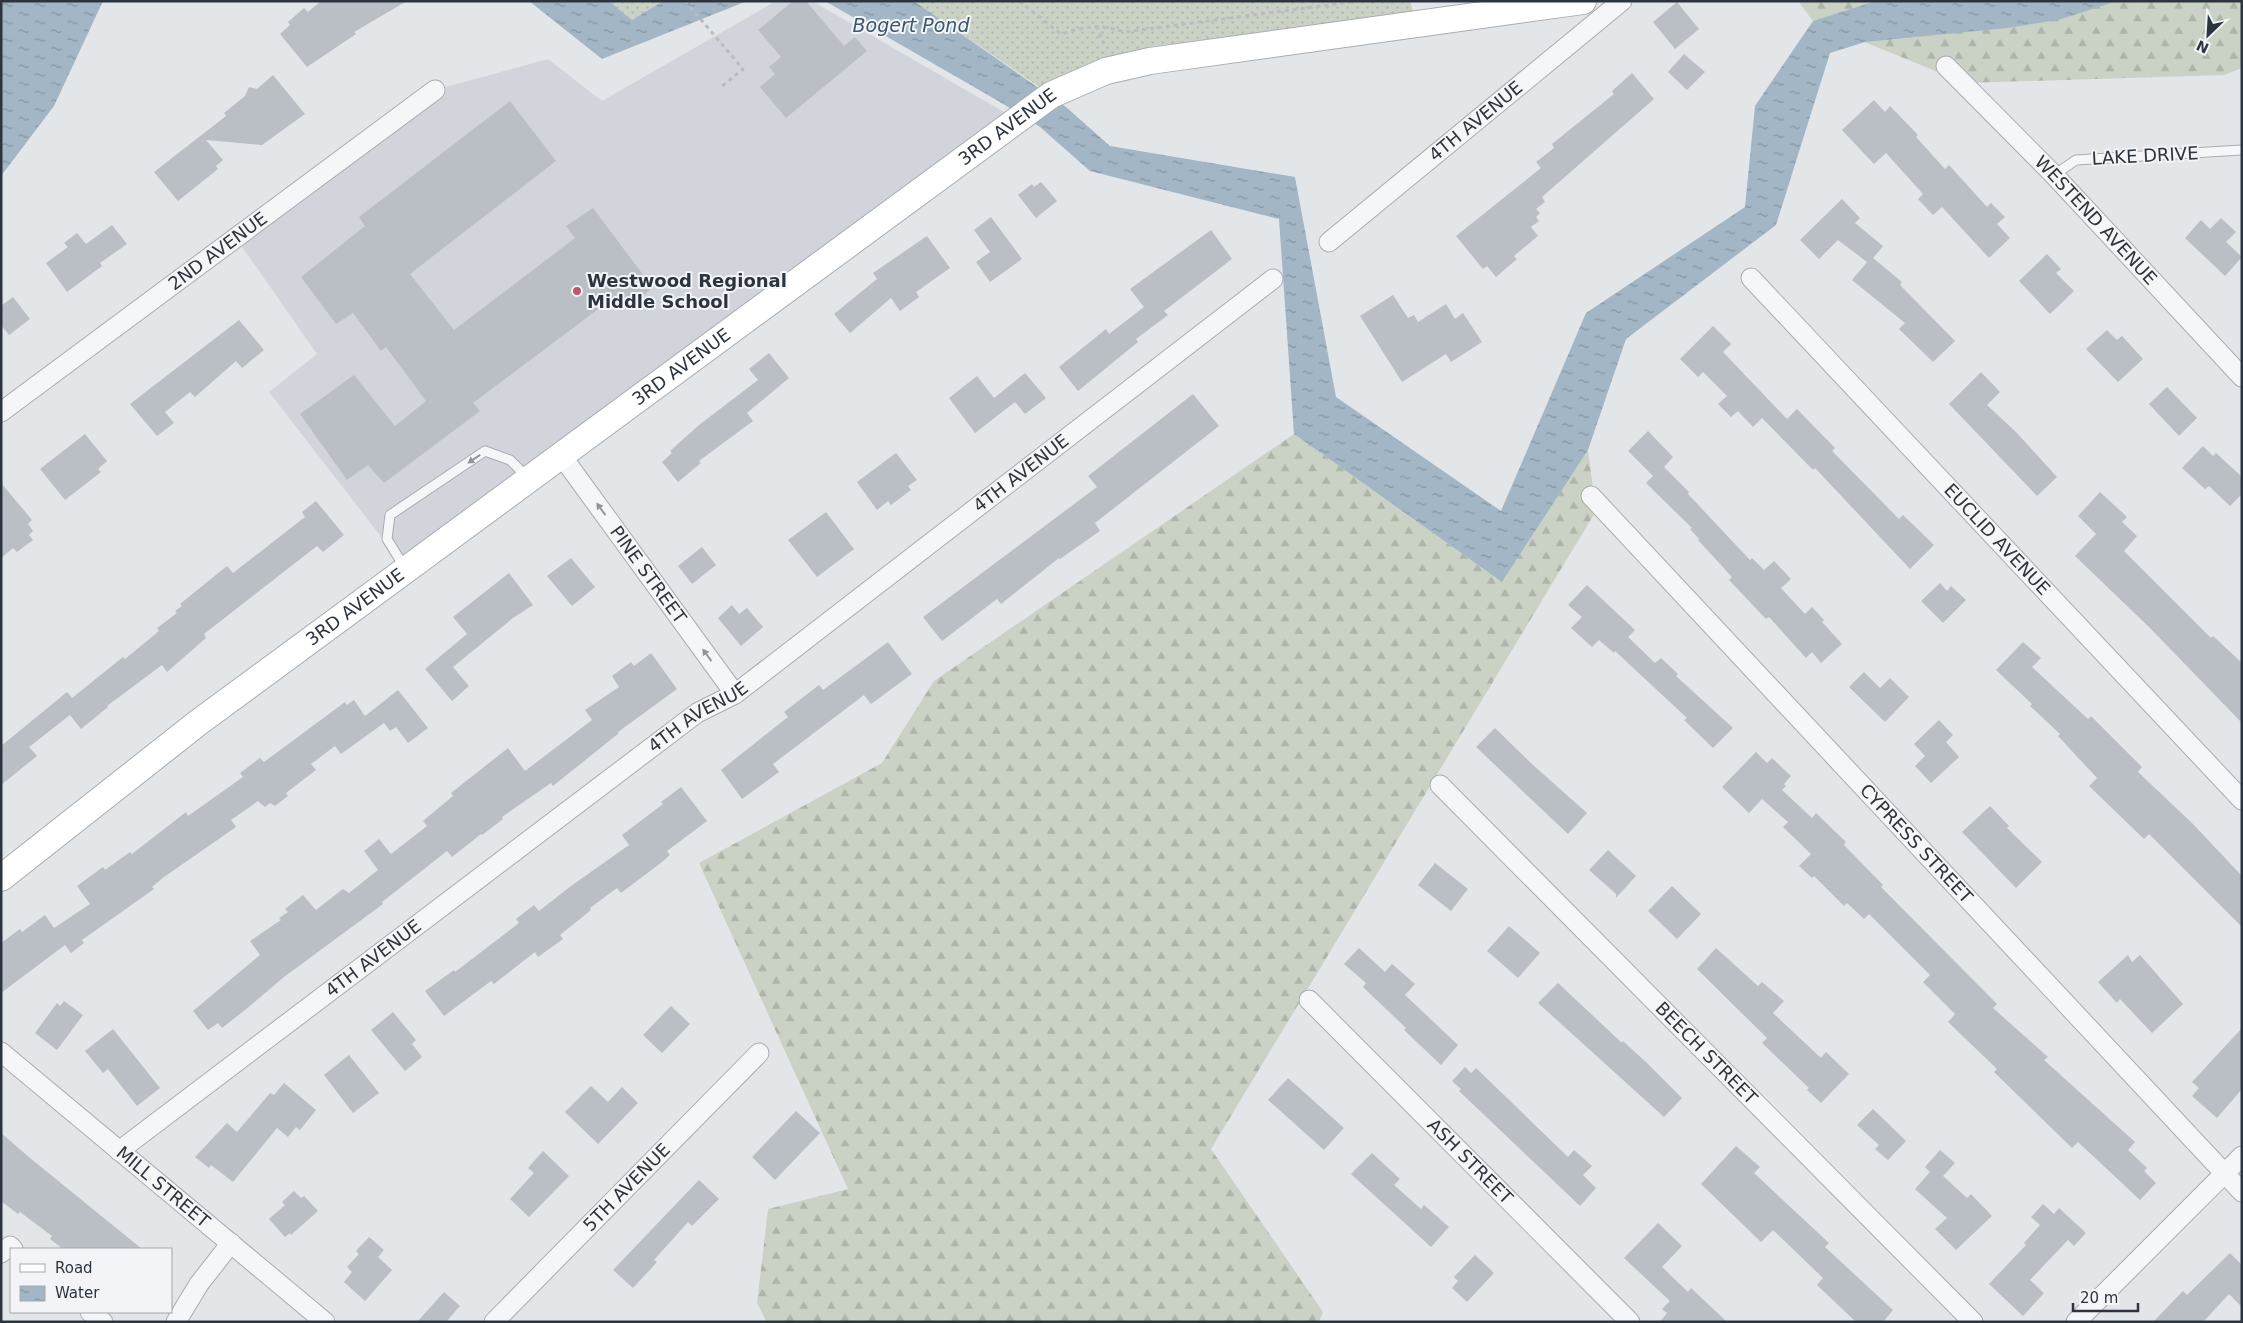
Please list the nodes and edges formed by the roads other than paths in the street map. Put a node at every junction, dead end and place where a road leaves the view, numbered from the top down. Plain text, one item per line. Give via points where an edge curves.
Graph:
1 (1583, 1) edge
2 (1622, 1) edge
3 (1946, 66) dead end
4 (435, 90) dead end
5 (2242, 150) edge
6 (2054, 176) junction
7 (1329, 242) dead end
8 (1751, 278) dead end
9 (1274, 279) dead end
10 (2242, 377) edge
11 (1, 412) edge
12 (561, 454) junction
13 (529, 479) junction
14 (1591, 496) dead end
15 (406, 569) junction
16 (735, 694) junction
17 (1440, 785) dead end
18 (2242, 800) edge
19 (1, 878) edge
20 (1309, 1000) dead end
21 (1, 1052) edge
22 (759, 1053) dead end
23 (119, 1150) junction
24 (2242, 1156) edge
25 (2224, 1174) junction
26 (2242, 1192) edge
27 (231, 1243) junction
28 (91, 1313) edge
29 (103, 1322) edge
30 (176, 1322) edge
31 (325, 1322) edge
32 (494, 1322) edge
33 (1630, 1322) edge
34 (1973, 1322) edge
35 (2076, 1322) edge

1 - 12 main road, 3RD AVENUE via 1150,61 1106,71 1052,95 1016,118
2 - 7 street, 4TH AVENUE
3 - 6 street, WESTEND AVENUE
4 - 11 street, 2ND AVENUE
5 - 6 lane, LAKE DRIVE via 2076,160
6 - 10 street, WESTEND AVENUE
8 - 18 street, EUCLID AVENUE
9 - 16 street, 4TH AVENUE
12 - 13 main road, 3RD AVENUE
16 -> 12 street, PINE STREET
13 - 15 main road, 3RD AVENUE
13 -> 15 lane via 510,460 485,451 390,515 387,538
14 - 25 street, CYPRESS STREET
15 - 19 main road, 3RD AVENUE via 207,716
16 - 23 street, 4TH AVENUE via 697,713
17 - 34 street, BEECH STREET
20 - 33 street, ASH STREET
21 - 23 street, MILL STREET
22 - 32 street, 5TH AVENUE
23 - 27 street, MILL STREET
24 - 25 street
25 - 26 street, CYPRESS STREET
25 - 35 street
27 - 30 street via 199,1284
27 - 31 street, MILL STREET
28 - 29 street

